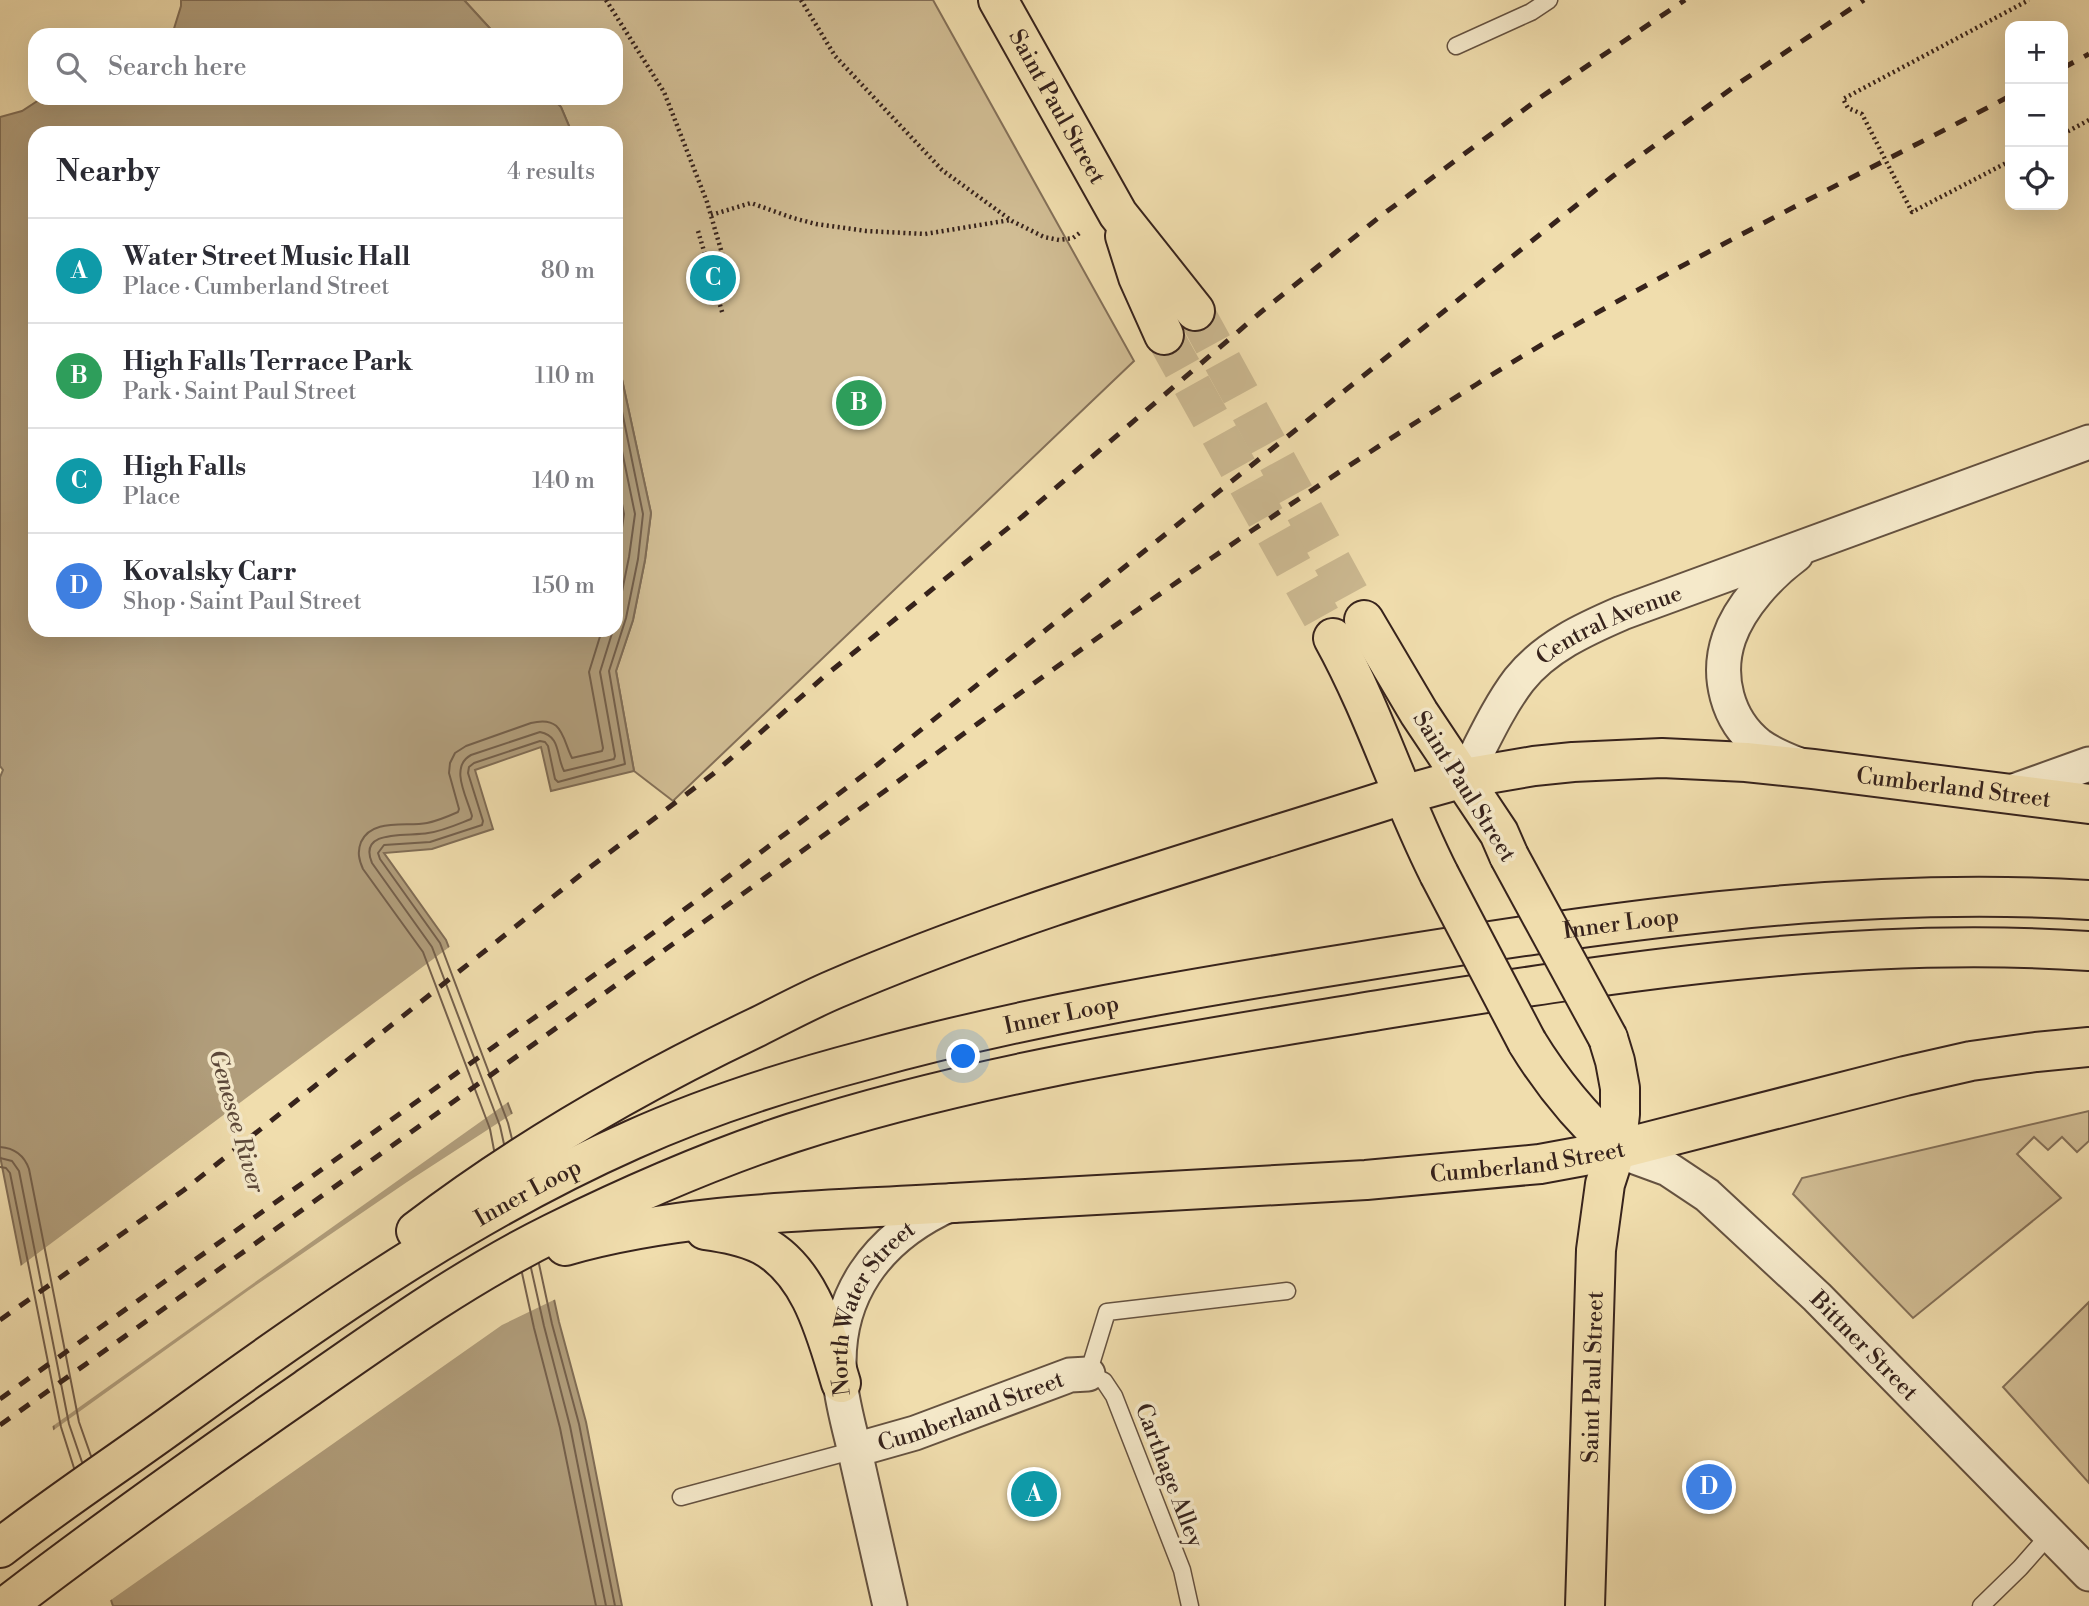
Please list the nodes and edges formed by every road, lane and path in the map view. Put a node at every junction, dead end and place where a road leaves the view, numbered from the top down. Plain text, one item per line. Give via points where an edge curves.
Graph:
1 (606, 0) edge
2 (801, 0) edge
3 (998, 0) edge
4 (1549, 0) edge
5 (2029, 0) edge
6 (1456, 46) dead end
7 (2089, 120) edge
8 (2068, 131) edge
9 (2005, 164) edge
10 (1118, 214) junction
11 (711, 215) junction
12 (1011, 220) junction
13 (698, 231) dead end
14 (1081, 232) dead end
15 (713, 278) junction
16 (1195, 311) tunnel mouth
17 (723, 315) dead end
18 (1164, 335) tunnel mouth
19 (2089, 442) edge
20 (1816, 543) junction
21 (2089, 764) edge
22 (1813, 769) junction
23 (1464, 778) junction
24 (2008, 793) junction
25 (1403, 794) junction
26 (2089, 804) edge
27 (2089, 900) edge
28 (2089, 951) edge
29 (2089, 1046) edge
30 (1616, 1150) junction
31 (548, 1160) junction
32 (953, 1203) junction
33 (650, 1228) junction
34 (550, 1243) junction
35 (1287, 1291) dead end
36 (1088, 1374) junction
37 (841, 1383) junction
38 (855, 1450) junction
39 (681, 1497) dead end
40 (2050, 1534) junction
41 (0, 1548) edge
42 (2089, 1574) edge
43 (7, 1605) edge
44 (890, 1606) edge
45 (1191, 1606) edge
46 (1585, 1606) edge
47 (1981, 1606) edge

1 - 11 path via 664,92
2 - 12 path via 835,56 942,170
3 - 10 main road, Saint Paul Street
4 - 6 lane
5 - 9 path via 1843,99 1848,108 1862,114 1912,212
7 - 8 path
10 - 16 main road, Saint Paul Street
10 - 18 main road, Saint Paul Street via 1138,277
11 - 12 path via 751,203 816,224 925,234
11 - 15 path via 728,274
12 - 14 path via 1059,240
13 - 15 path
15 - 17 path
19 - 20 street, Central Avenue
20 - 22 street, Central Avenue via 1774,573 1743,613 1729,637 1724,680 1731,709 1748,735 1776,755
20 - 23 street, Central Avenue via 1622,613 1569,638 1536,663 1509,694
21 - 24 street
22 - 23 main road, Cumberland Street via 1703,759 1618,759
22 - 24 main road, Cumberland Street
23 - 25 main road, Cumberland Street
23 - 25 main road, Saint Paul Street via 1419,713 1349,629 1351,670
23 - 30 main road, Saint Paul Street, bridge via 1499,833 1608,1038 1620,1088
24 - 26 main road, Cumberland Street
25 - 30 main road, Saint Paul Street, bridge via 1439,874 1527,1042 1565,1099
25 - 31 main road, Cumberland Street via 1057,906 835,989 608,1104
27 - 31 main road, Inner Loop via 1898,898 1696,914 1544,933 1119,1001 933,1042 771,1087 635,1138
28 - 34 main road, Inner Loop via 1908,948 1641,971 1123,1053 928,1095 790,1134 608,1207
29 - 30 main road, Cumberland Street via 1971,1061
30 - 32 main road, Cumberland Street via 1540,1164 1425,1175
30 - 40 street, Bittner Street via 1668,1169 1707,1195 1817,1297
30 - 46 main road, Saint Paul Street via 1605,1184 1596,1250
31 - 41 main road via 478,1185 275,1350
32 - 33 main road, Cumberland Street via 737,1217
32 - 37 street, North Water Street via 909,1226 863,1274 845,1316
33 - 34 main road
33 - 37 main road via 693,1228 734,1235 781,1257 817,1312
34 - 43 main road, Inner Loop via 499,1263 426,1308
35 - 36 lane via 1107,1312
36 - 38 street, Cumberland Street via 1070,1375 915,1433
36 - 45 lane, Carthage Alley via 1104,1381 1114,1396 1182,1570
37 - 38 street, North Water Street
38 - 39 lane
38 - 44 street, North Water Street
40 - 42 street, Bittner Street
40 - 47 lane

